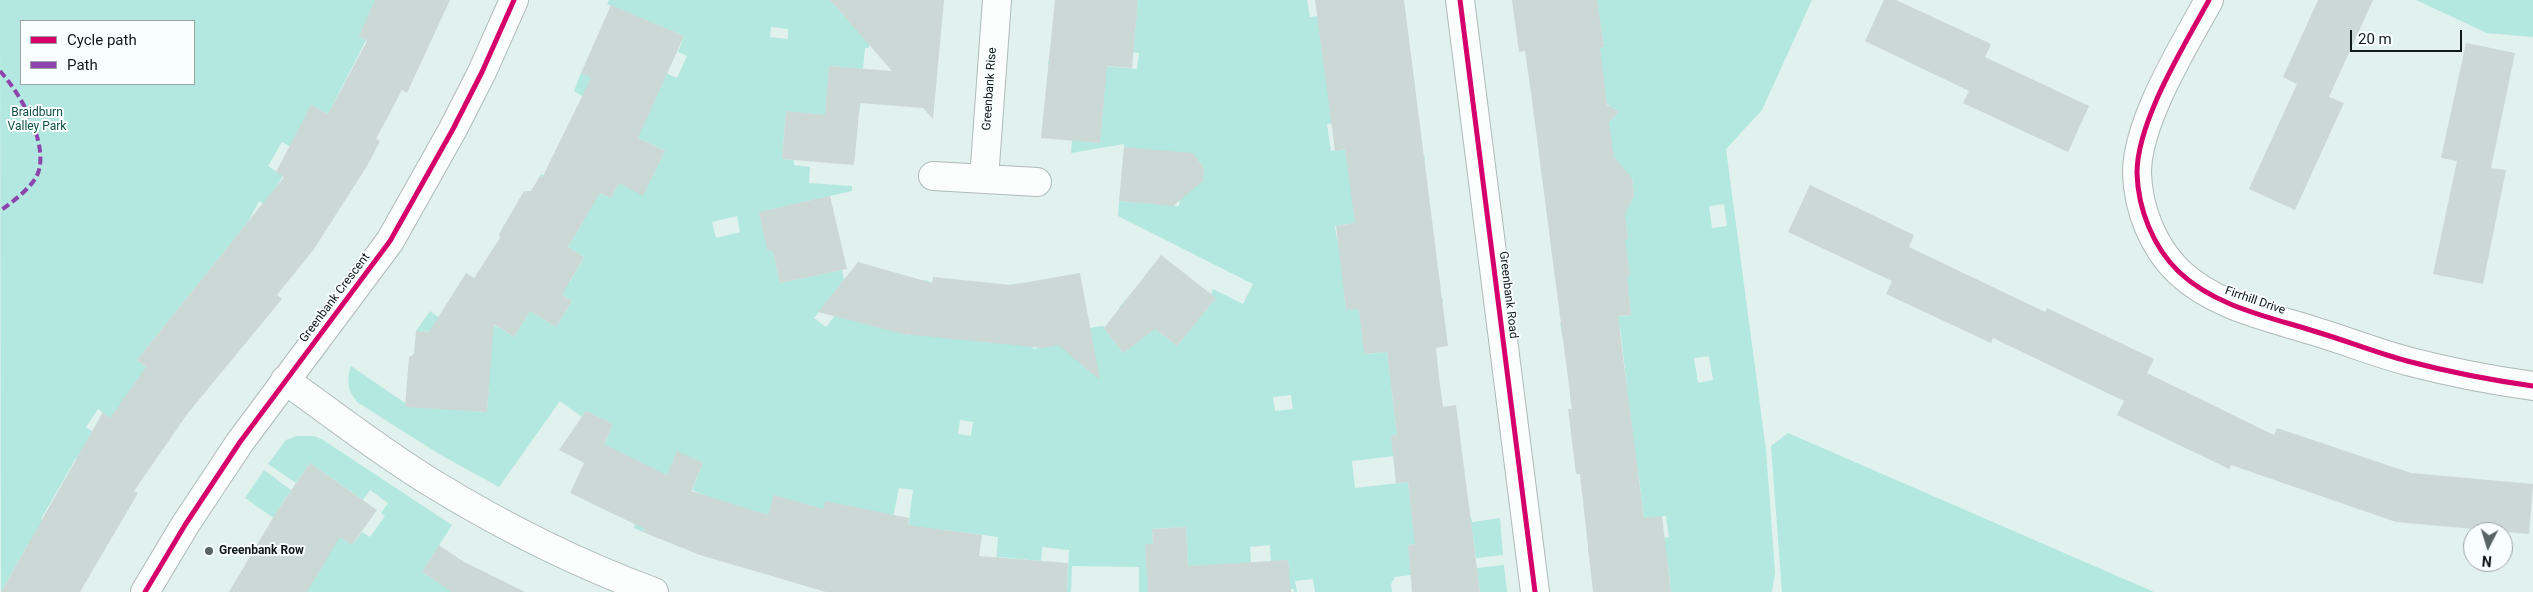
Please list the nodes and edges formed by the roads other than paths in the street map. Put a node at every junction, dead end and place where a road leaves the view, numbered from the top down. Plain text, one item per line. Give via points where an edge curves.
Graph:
1 (514, 0) edge
2 (997, 0) edge
3 (1460, 0) edge
4 (2209, 0) edge
5 (933, 176) dead end
6 (984, 179) junction
7 (1037, 182) dead end
8 (285, 380) junction
9 (2533, 386) edge
10 (145, 592) edge
11 (654, 592) edge
12 (1535, 592) edge

1 - 8 street, Greenbank Crescent via 453,129 390,241
2 - 6 street, Greenbank Rise
3 - 12 street, Greenbank Road
4 - 9 street, Firrhill Drive via 2158,96 2139,153 2138,188 2143,211 2164,254 2179,272 2199,288 2235,307 2405,360 2478,378
5 - 6 street
6 - 7 street
8 - 10 street, Greenbank Crescent via 185,525
8 - 11 street via 394,459 484,514

